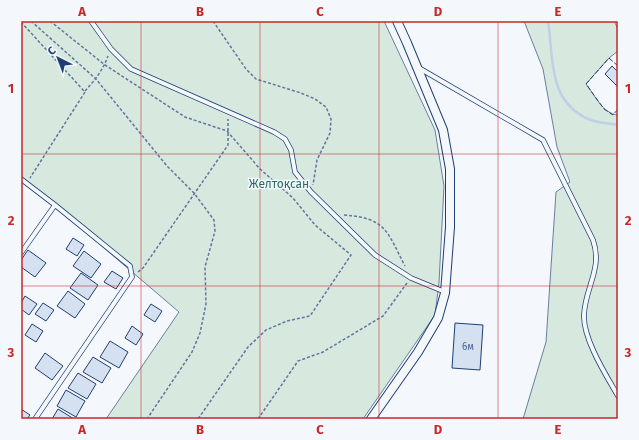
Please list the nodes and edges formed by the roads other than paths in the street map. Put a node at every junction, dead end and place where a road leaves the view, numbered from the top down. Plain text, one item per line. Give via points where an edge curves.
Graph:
1 (91, 21) edge
2 (397, 21) edge
3 (417, 67) junction
4 (21, 179) edge
5 (55, 205) junction
6 (21, 253) edge
7 (445, 293) junction
8 (618, 396) edge
9 (35, 419) edge
10 (370, 419) edge

1 - 7 lane via 111,49 132,69 285,139 291,150 295,172 311,192 375,255 411,278
2 - 3 street
3 - 7 street via 443,130 450,169 450,227
3 - 8 lane via 543,140 596,250 597,260 584,316 587,334 598,360
4 - 5 lane
5 - 6 lane
5 - 9 lane via 130,266 132,277
7 - 10 street via 438,318 418,352

